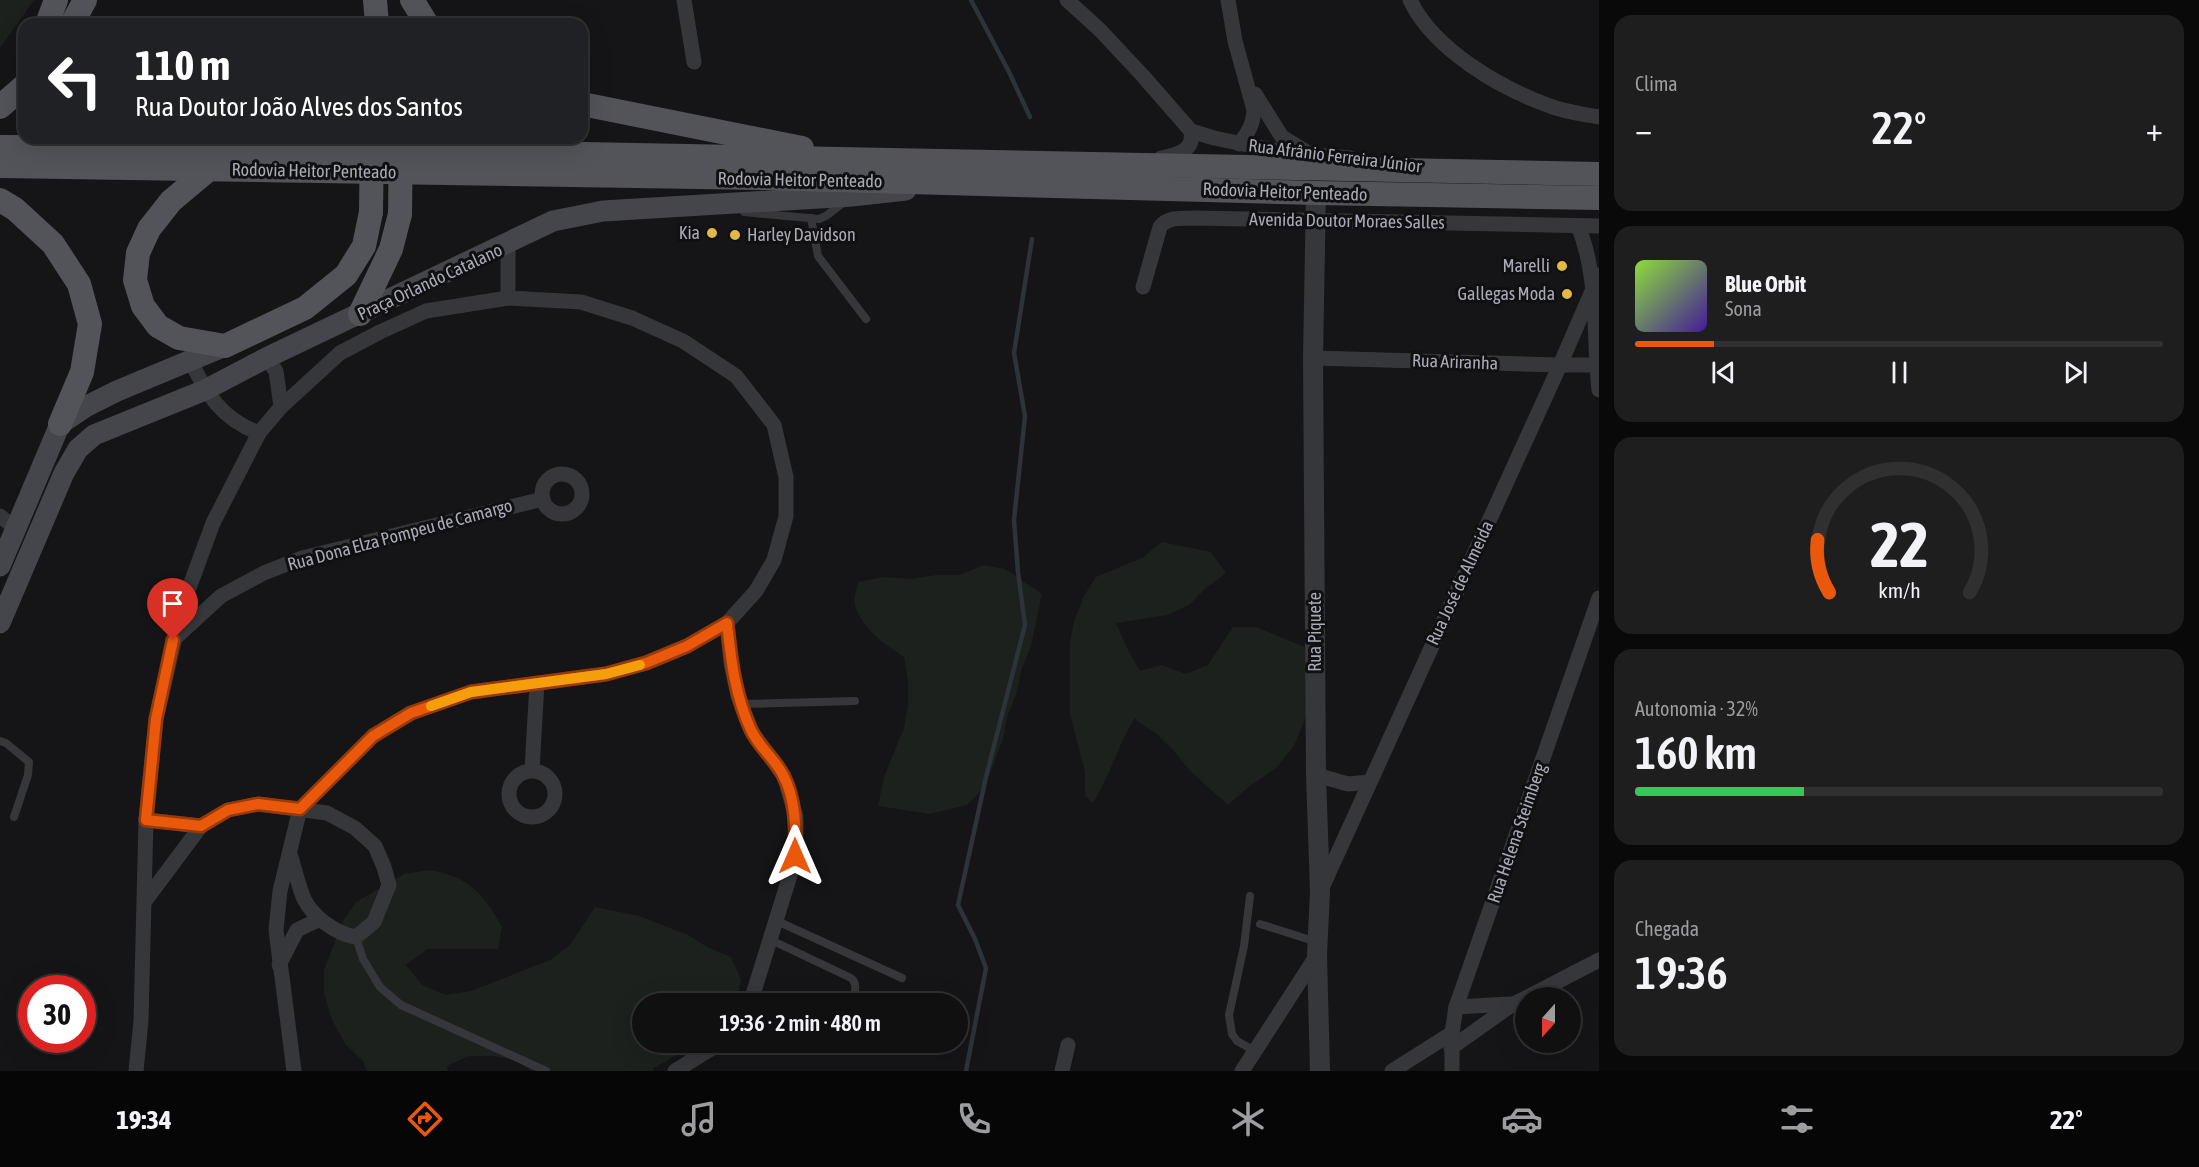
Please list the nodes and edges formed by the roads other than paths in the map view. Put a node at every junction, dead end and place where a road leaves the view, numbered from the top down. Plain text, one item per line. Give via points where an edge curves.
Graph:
1 (56, 0) edge
2 (85, 0) edge
3 (375, 0) edge
4 (402, 0) edge
5 (412, 0) edge
6 (684, 0) edge
7 (1067, 0) edge
8 (1228, 0) edge
9 (1410, 0) edge
10 (49, 18) edge
11 (75, 18) edge
12 (376, 18) edge
13 (404, 18) edge
14 (423, 18) edge
15 (694, 62) dead end
16 (1244, 73) junction
17 (18, 91) edge
18 (588, 105) edge
19 (0, 107) edge
20 (1599, 117) edge
21 (1191, 131) junction
22 (214, 144) edge
23 (372, 144) edge
24 (401, 144) edge
25 (1239, 144) junction
26 (0, 147) edge
27 (227, 147) junction
28 (1311, 156) junction
29 (863, 161) junction
30 (0, 166) edge
31 (1124, 166) junction
32 (208, 170) junction
33 (1444, 172) junction
34 (1599, 174) edge
35 (966, 184) junction
36 (1316, 193) junction
37 (852, 196) junction
38 (1599, 198) edge
39 (0, 200) edge
40 (692, 206) junction
41 (811, 218) junction
42 (1316, 222) junction
43 (1578, 226) junction
44 (1599, 226) edge
45 (508, 243) junction
46 (1597, 278) edge
47 (1143, 287) dead end
48 (508, 298) junction
49 (360, 314) junction
50 (866, 319) dead end
51 (225, 346) junction
52 (266, 358) junction
53 (1313, 358) junction
54 (190, 360) junction
55 (1596, 364) junction
56 (1560, 365) junction
57 (205, 390) junction
58 (1599, 390) edge
59 (281, 407) junction
60 (60, 424) junction
61 (259, 434) junction
62 (543, 499) dead end
63 (7, 522) edge
64 (0, 566) edge
65 (1599, 598) edge
66 (0, 623) edge
67 (727, 623) junction
68 (173, 640) junction
69 (537, 683) junction
70 (855, 700) dead end
71 (741, 704) junction
72 (0, 741) edge
73 (532, 770) dead end
74 (1316, 775) junction
75 (1369, 783) junction
76 (300, 809) junction
77 (14, 817) dead end
78 (146, 820) junction
79 (201, 826) junction
80 (290, 854) junction
81 (1320, 891) junction
82 (1250, 896) dead end
83 (145, 901) junction
84 (320, 919) junction
85 (777, 921) junction
86 (1260, 924) dead end
87 (356, 937) junction
88 (771, 940) junction
89 (1318, 949) junction
90 (1599, 960) edge
91 (279, 965) junction
92 (902, 978) dead end
93 (1547, 987) edge
94 (754, 993) edge
95 (854, 993) edge
96 (1515, 1001) edge
97 (1515, 1004) edge
98 (1456, 1007) junction
99 (1452, 1040) junction
100 (1068, 1045) dead end
101 (1255, 1051) junction
102 (704, 1053) edge
103 (136, 1071) edge
104 (294, 1071) edge
105 (546, 1071) edge
106 (675, 1071) edge
107 (1062, 1071) edge
108 (1242, 1071) edge
109 (1320, 1071) edge
110 (1392, 1071) edge
111 (1452, 1071) edge

1 - 10 main road
2 - 11 main road
3 - 12 main road
4 - 13 main road
5 - 14 main road
6 - 15 street
7 - 21 street via 1129,61
8 - 16 street
9 - 20 street via 1428,29 1465,61 1507,88 1552,107
16 - 25 street via 1254,110 1249,132
16 - 28 street via 1282,137
17 - 19 main road
18 - 29 main road
21 - 25 street, Rua Afrânio Ferreira Júnior
21 - 31 street via 1191,145 1184,152
22 - 27 main road
23 - 51 main road, bridge via 371,212 364,246 346,275 305,309
24 - 49 main road, bridge via 400,214 391,249
25 - 28 street, Rua Afrânio Ferreira Júnior
26 - 27 main road, Rodovia Heitor Penteado
27 - 29 main road, Rodovia Heitor Penteado
28 - 33 street, Rua Afrânio Ferreira Júnior via 1392,160
29 - 31 main road, Rodovia Heitor Penteado
30 - 32 main road, Rodovia Heitor Penteado
31 - 33 main road, Rodovia Heitor Penteado
32 - 35 main road, Rodovia Heitor Penteado
32 - 51 main road via 171,201 149,229 138,253 135,280 143,306 158,326 179,338
33 - 34 main road, Rodovia Heitor Penteado
35 - 36 main road, Rodovia Heitor Penteado
35 - 37 main road
36 - 38 main road, Rodovia Heitor Penteado
36 - 42 street, Rua Piquete
37 - 40 main road
37 - 41 lane via 826,216
39 - 60 main road via 52,244 79,284 90,324 82,372
40 - 41 lane
40 - 45 main road via 603,211 554,221
41 - 50 lane via 818,256
42 - 43 street, Avenida Doutor Moraes Salles
42 - 47 street, Avenida Doutor Moraes Salles via 1195,218 1166,221 1160,227
42 - 53 street, Rua Piquete
43 - 44 street, Avenida Doutor Moraes Salles
43 - 46 street
45 - 48 street, Praça Orlando Catalano
45 - 49 main road, Praça Orlando Catalano
46 - 55 street
46 - 56 street, Rua José de Almeida
48 - 59 street, Praça Orlando Catalano via 426,311 380,332 340,353
48 - 67 street via 581,302 632,318 683,341 736,376 774,425 786,477 786,516 774,560 756,591
49 - 52 main road, Praça Orlando Catalano
51 - 54 main road
52 - 57 main road, Praça Orlando Catalano
52 - 59 street via 276,371
53 - 56 street, Rua Ariranha
53 - 74 street, Rua Piquete
54 - 57 street
54 - 60 main road via 117,391
55 - 56 street, Rua Ariranha
55 - 58 street
56 - 75 street, Rua José de Almeida
57 - 61 street via 227,416
57 - 66 main road, Praça Orlando Catalano via 94,435 78,449
59 - 61 street, Praça Orlando Catalano
60 - 63 main road via 50,451
61 - 68 street, Praça Orlando Catalano via 213,523
62 - 68 street, Rua Dona Elza Pompeu de Camargo via 302,558 221,596
63 - 64 main road
65 - 98 street, Rua Helena Steimberg
67 - 69 street via 646,663 606,674
67 - 71 street
68 - 78 street, Praça Orlando Catalano via 156,719
69 - 73 street
69 - 76 street via 471,692 411,713 373,736
70 - 71 lane
71 - 85 street via 752,732 784,776 796,817 795,856
72 - 77 lane via 29,762
74 - 75 street via 1348,784
74 - 81 street, Rua Piquete
75 - 81 street, Rua José de Almeida
76 - 79 street via 258,804 228,810
76 - 80 street
76 - 87 street via 327,813 355,828 375,846 388,885 374,922
78 - 79 street
78 - 83 street, Praça Orlando Catalano
79 - 83 street
80 - 84 street via 305,900
80 - 91 street via 277,913
81 - 89 street, Rua Piquete
82 - 101 lane via 1229,1015 1237,1041
83 - 103 street, Praça Orlando Catalano
84 - 87 street via 345,935
84 - 91 street via 297,930
85 - 88 street
85 - 92 lane
86 - 89 lane
87 - 105 lane via 363,959 380,987 401,1005
88 - 94 street
88 - 95 lane via 851,978 855,981
89 - 101 street
89 - 109 street, Rua Piquete
90 - 93 street
91 - 104 street
96 - 98 street
97 - 99 street
98 - 99 street, Rua Helena Steimberg
99 - 110 street
99 - 111 street, Rua Helena Steimberg
100 - 107 street
101 - 108 street
102 - 106 street

